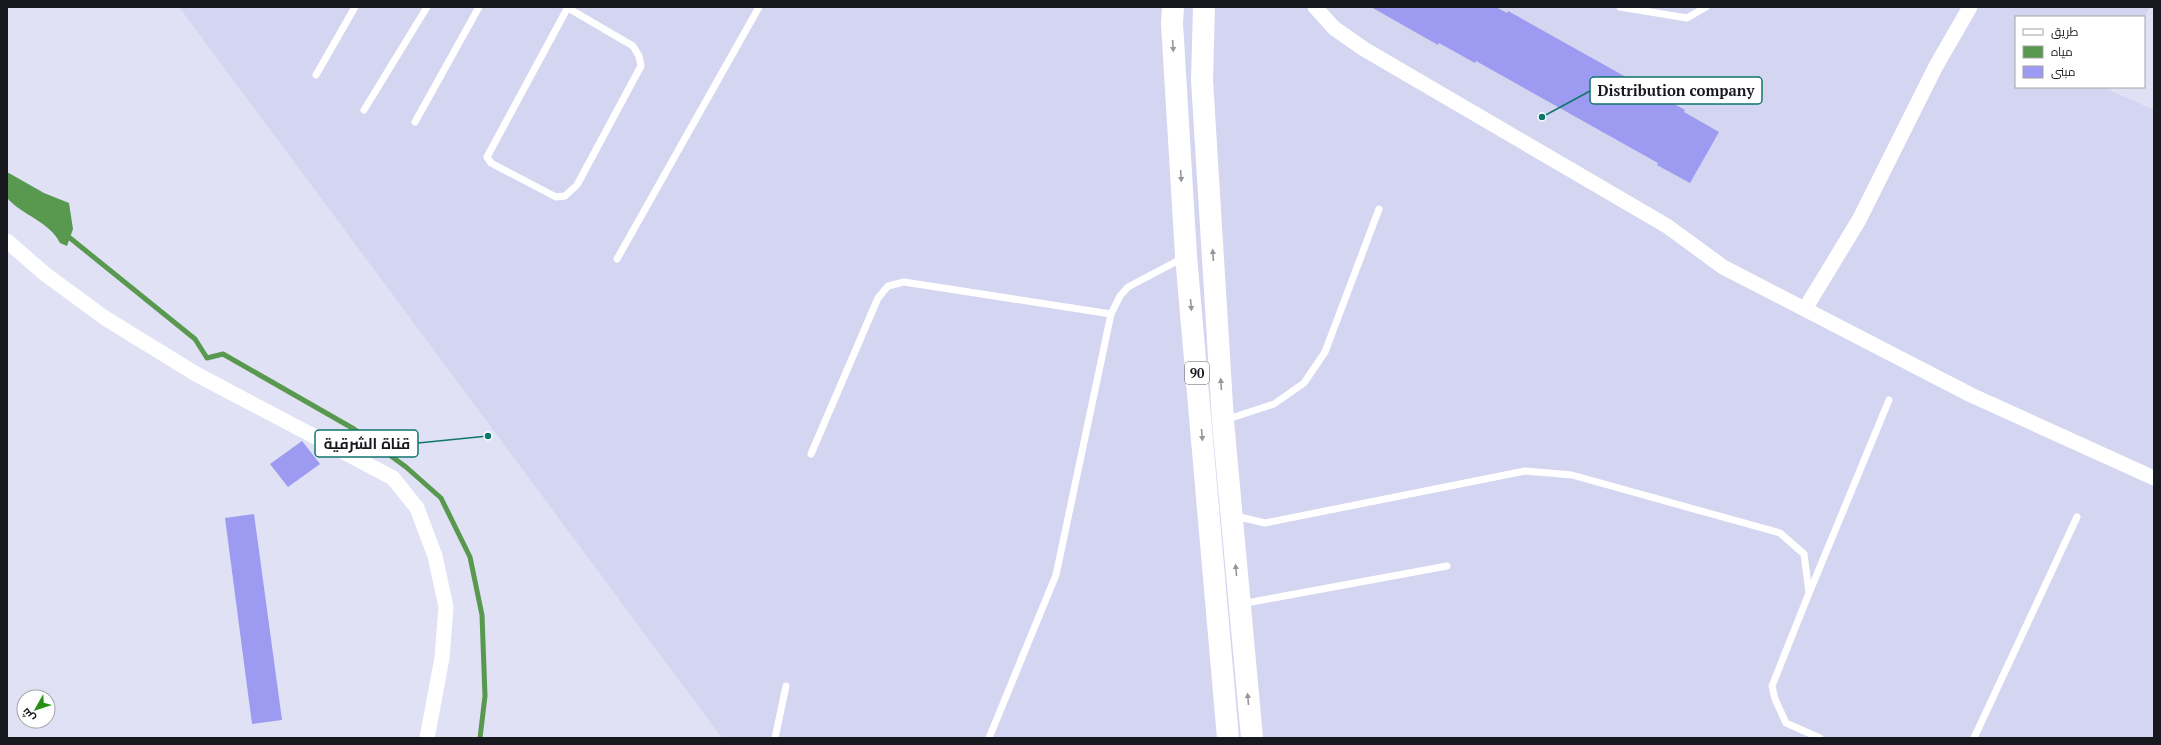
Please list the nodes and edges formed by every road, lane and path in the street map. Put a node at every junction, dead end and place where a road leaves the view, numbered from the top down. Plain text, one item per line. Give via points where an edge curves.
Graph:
1 (355, 7) edge
2 (427, 7) edge
3 (479, 7) edge
4 (759, 7) edge
5 (1173, 7) edge
6 (1204, 7) edge
7 (1315, 7) edge
8 (1620, 7) edge
9 (1706, 7) edge
10 (1970, 7) edge
11 (568, 8) edge
12 (316, 75) dead end
13 (364, 110) dead end
14 (415, 122) dead end
15 (1379, 209) dead end
16 (7, 241) edge
17 (1186, 256) junction
18 (617, 259) dead end
19 (1805, 309) junction
20 (1111, 314) junction
21 (1889, 400) dead end
22 (1223, 421) junction
23 (810, 454) dead end
24 (2154, 478) edge
25 (1231, 515) junction
26 (2077, 517) dead end
27 (1447, 566) dead end
28 (1809, 593) junction
29 (1239, 604) junction
30 (786, 686) dead end
31 (427, 738) edge
32 (775, 738) edge
33 (989, 738) edge
34 (1228, 738) edge
35 (1252, 738) edge
36 (1820, 738) edge
37 (1974, 738) edge

1 - 12 lane
2 - 13 lane
3 - 14 lane
4 - 18 lane
5 -> 17 highway, 90
22 -> 6 highway, 90 via 1202,80
7 - 19 street via 1334,28 1364,49 1667,226 1723,267
8 - 9 lane via 1687,18
10 - 19 street via 1936,66 1859,220
11 - 11 lane via 633,46 640,56 641,66 577,185 565,196 556,197 491,163 487,157
15 - 22 lane via 1325,352 1304,383 1274,404
16 - 31 street via 45,274 111,322 196,374 393,478 417,508 436,556 446,607 442,658
17 - 20 lane via 1128,287
17 -> 34 highway, 90
19 - 24 street via 1972,395
20 - 23 lane via 904,282 888,286 878,298
20 - 33 lane via 1056,574
21 - 28 lane
22 - 25 highway, 90
25 - 28 lane via 1265,523 1525,471 1572,475 1780,533 1804,554
29 -> 25 highway, 90
26 - 37 lane
27 - 29 lane
28 - 36 lane via 1772,686 1775,700 1786,723
35 -> 29 highway, 90
30 - 32 lane

